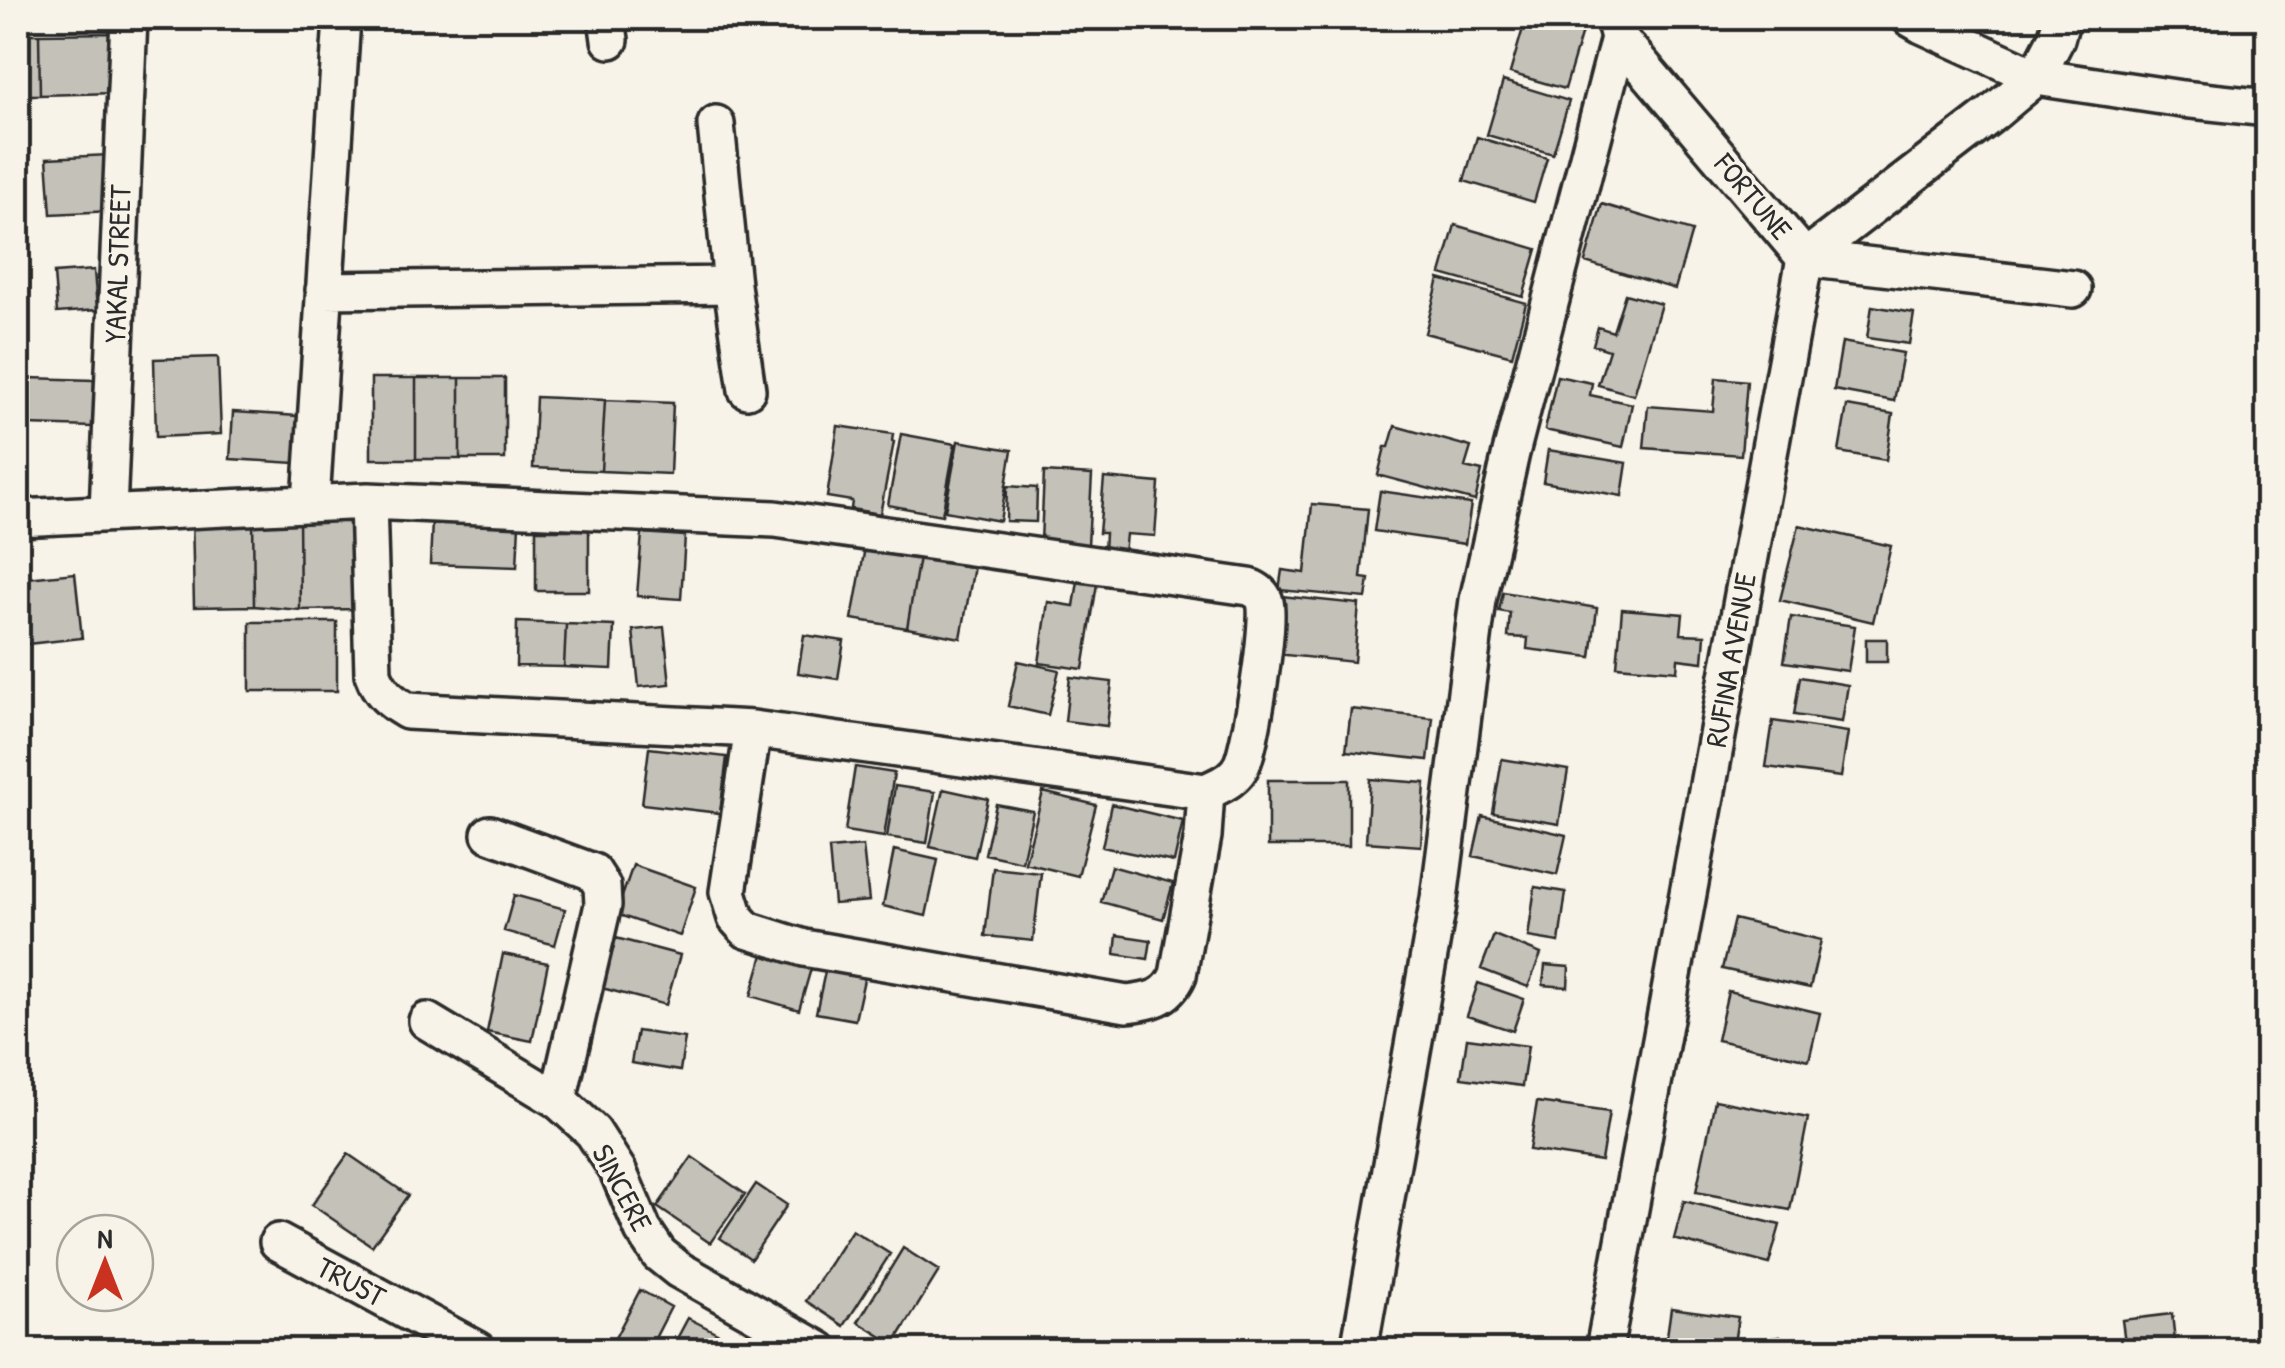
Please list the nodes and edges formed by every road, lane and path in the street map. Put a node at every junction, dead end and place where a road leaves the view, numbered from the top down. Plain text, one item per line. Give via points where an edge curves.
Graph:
1 (129, 18) edge
2 (342, 18) edge
3 (1910, 18) edge
4 (2062, 18) edge
5 (1616, 28) edge
6 (2036, 76) junction
7 (2268, 108) edge
8 (716, 124) dead end
9 (1805, 258) junction
10 (732, 285) junction
11 (2073, 289) dead end
12 (324, 290) junction
13 (747, 390) dead end
14 (368, 501) junction
15 (311, 502) junction
16 (108, 512) junction
17 (18, 518) edge
18 (753, 728) junction
19 (1206, 792) junction
20 (490, 834) dead end
21 (427, 1021) dead end
22 (558, 1100) junction
23 (278, 1242) dead end
24 (478, 1350) edge
25 (820, 1350) edge
26 (1359, 1350) edge
27 (1604, 1350) edge

1 - 16 street, YAKAL STREET
2 - 12 street
3 - 6 street
4 - 6 street
5 - 9 street, FORTUNE
5 - 26 street via 1478,600 1439,899
6 - 7 street
6 - 9 street
8 - 10 street
9 - 11 street, FORTUNE
9 - 27 street, RUFINA AVENUE
10 - 12 street
10 - 13 street
12 - 15 street
14 - 15 street
14 - 18 street via 373,674 390,701 407,710
14 - 19 street via 775,519 1258,590 1266,616 1242,765 1230,781
15 - 16 street
16 - 17 street
18 - 19 street
18 - 19 street via 728,892 736,918 748,930 804,948 1127,1004 1156,1000 1178,974
20 - 22 street via 592,872 602,886 603,906
21 - 22 street, SINCERE
22 - 25 street, SINCERE via 601,1145 659,1254
23 - 24 street, TRUST

